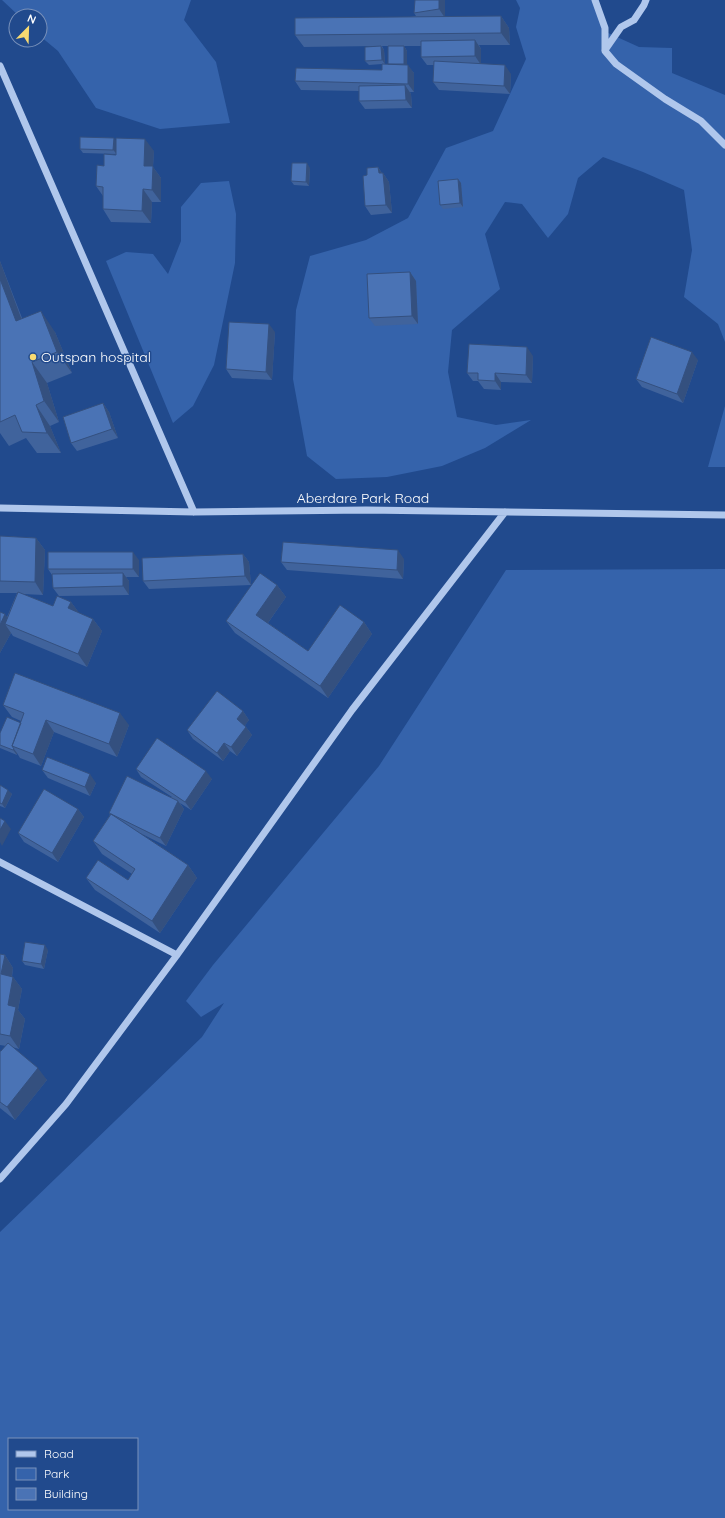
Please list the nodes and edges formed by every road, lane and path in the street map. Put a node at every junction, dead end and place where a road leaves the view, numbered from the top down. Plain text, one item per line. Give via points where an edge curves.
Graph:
1 (595, 0) edge
2 (646, 0) edge
3 (605, 51) junction
4 (0, 66) edge
5 (725, 145) edge
6 (0, 508) edge
7 (194, 512) junction
8 (505, 512) junction
9 (725, 515) edge
10 (0, 862) edge
11 (177, 955) junction
12 (0, 1179) edge

1 - 3 street via 605,28
2 - 3 street via 634,20 621,26
3 - 5 street via 616,64 701,121
4 - 7 street
6 - 7 street, Aberdare Park Road
7 - 8 street, Aberdare Park Road
8 - 9 street, Aberdare Park Road
8 - 11 street via 352,710
10 - 11 street
11 - 12 street via 66,1104

